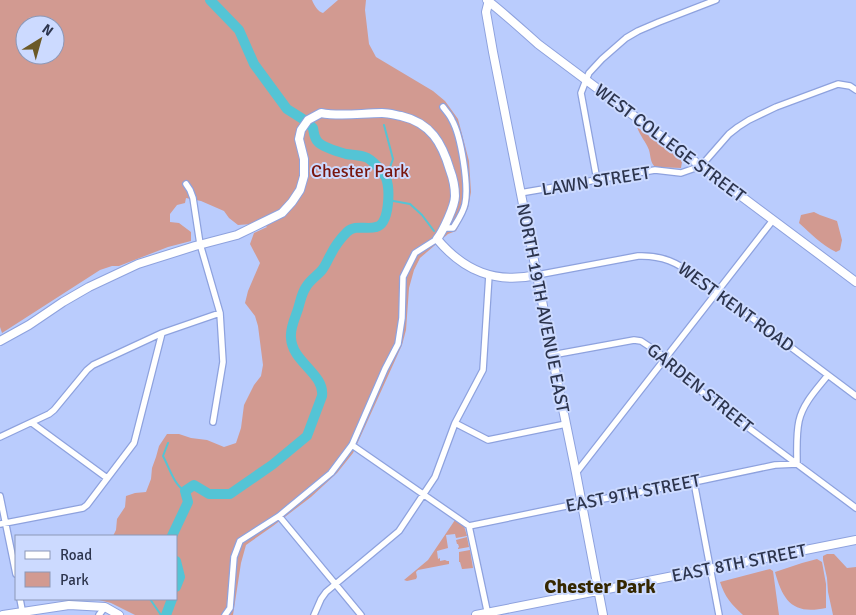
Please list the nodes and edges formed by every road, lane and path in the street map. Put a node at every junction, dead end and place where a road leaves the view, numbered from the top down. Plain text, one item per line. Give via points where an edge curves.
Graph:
1 (488, 0) edge
2 (716, 0) edge
3 (586, 80) junction
4 (856, 90) edge
5 (443, 107) dead end
6 (701, 166) junction
7 (597, 180) junction
8 (186, 184) dead end
9 (520, 193) junction
10 (773, 220) junction
11 (444, 228) junction
12 (437, 239) junction
13 (200, 244) junction
14 (489, 275) junction
15 (537, 275) junction
16 (856, 282) edge
17 (717, 292) junction
18 (220, 313) junction
19 (162, 333) junction
20 (0, 341) edge
21 (552, 355) junction
22 (664, 361) junction
23 (828, 375) junction
24 (856, 396) edge
25 (213, 422) dead end
26 (455, 422) junction
27 (32, 423) junction
28 (566, 424) junction
29 (0, 437) edge
30 (352, 445) junction
31 (796, 464) junction
32 (576, 473) junction
33 (107, 478) junction
34 (694, 482) junction
35 (424, 494) junction
36 (0, 496) edge
37 (581, 503) junction
38 (856, 508) edge
39 (279, 516) junction
40 (3, 523) edge
41 (469, 526) junction
42 (856, 540) edge
43 (710, 569) junction
44 (15, 570) edge
45 (335, 584) junction
46 (598, 591) junction
47 (20, 600) edge
48 (105, 607) junction
49 (23, 613) edge
50 (117, 614) edge
51 (487, 614) edge
52 (3, 615) edge
53 (99, 615) edge
54 (225, 615) edge
55 (314, 615) edge
56 (361, 615) edge
57 (476, 615) edge
58 (603, 615) edge
59 (719, 615) edge

1 - 3 street, WEST COLLEGE STREET
1 - 9 street, NORTH 19TH AVENUE EAST via 486,12
2 - 3 street via 626,38 602,59
3 - 6 street, WEST COLLEGE STREET
3 - 7 street via 581,93
4 - 6 street via 838,84 749,120 729,134
5 - 11 street via 453,120 466,183 466,201 460,216 453,228
6 - 7 street, LAWN STREET via 681,173 655,170
6 - 10 street, WEST COLLEGE STREET
7 - 9 street, LAWN STREET
8 - 13 street via 193,198
9 - 15 street, NORTH 19TH AVENUE EAST
10 - 16 street, WEST COLLEGE STREET
10 - 17 street
11 - 12 street
11 - 13 street via 455,198 454,182 442,146 434,134 416,120 385,113 321,113 302,127 299,139 304,176 300,190 282,213 237,235
12 - 14 street, WEST KENT ROAD via 460,261
12 - 30 street via 415,253 403,277 398,344
13 - 18 street
13 - 20 street via 138,264 98,283
14 - 15 street, WEST KENT ROAD via 506,278
14 - 26 street via 483,370
15 - 17 street, WEST KENT ROAD via 651,256 680,265
15 - 21 street, NORTH 19TH AVENUE EAST
17 - 22 street
17 - 23 street, WEST KENT ROAD
18 - 19 street
18 - 25 street via 224,362
19 - 27 street via 93,365 50,414
19 - 33 street via 134,443
21 - 22 street, GARDEN STREET via 641,341 662,355
21 - 28 street, NORTH 19TH AVENUE EAST
22 - 31 street, GARDEN STREET
22 - 32 street
23 - 24 street, WEST KENT ROAD
23 - 31 street via 802,411 797,429
26 - 28 street via 488,440
26 - 35 street via 435,477
27 - 29 street
27 - 33 street
28 - 32 street, NORTH 19TH AVENUE EAST
30 - 35 street
30 - 39 street via 331,473
31 - 34 street, EAST 9TH STREET via 775,465
31 - 38 street, GARDEN STREET
32 - 37 street, NORTH 19TH AVENUE EAST
33 - 40 street via 83,508
34 - 37 street, EAST 9TH STREET
34 - 43 street
35 - 41 street
35 - 45 street via 399,531
36 - 40 street
37 - 41 street, EAST 9TH STREET
37 - 46 street, NORTH 19TH AVENUE EAST
39 - 45 street
39 - 54 street via 240,541 234,557 230,608
40 - 44 street
41 - 51 street
42 - 43 street, EAST 8TH STREET
43 - 46 street, EAST 8TH STREET
43 - 59 street
45 - 55 street via 321,599
45 - 56 street
46 - 51 street, EAST 8TH STREET
46 - 58 street, NORTH 19TH AVENUE EAST
47 - 49 street
48 - 49 street via 70,605
48 - 50 street
48 - 53 street
49 - 52 street
51 - 57 street, EAST 8TH STREET

